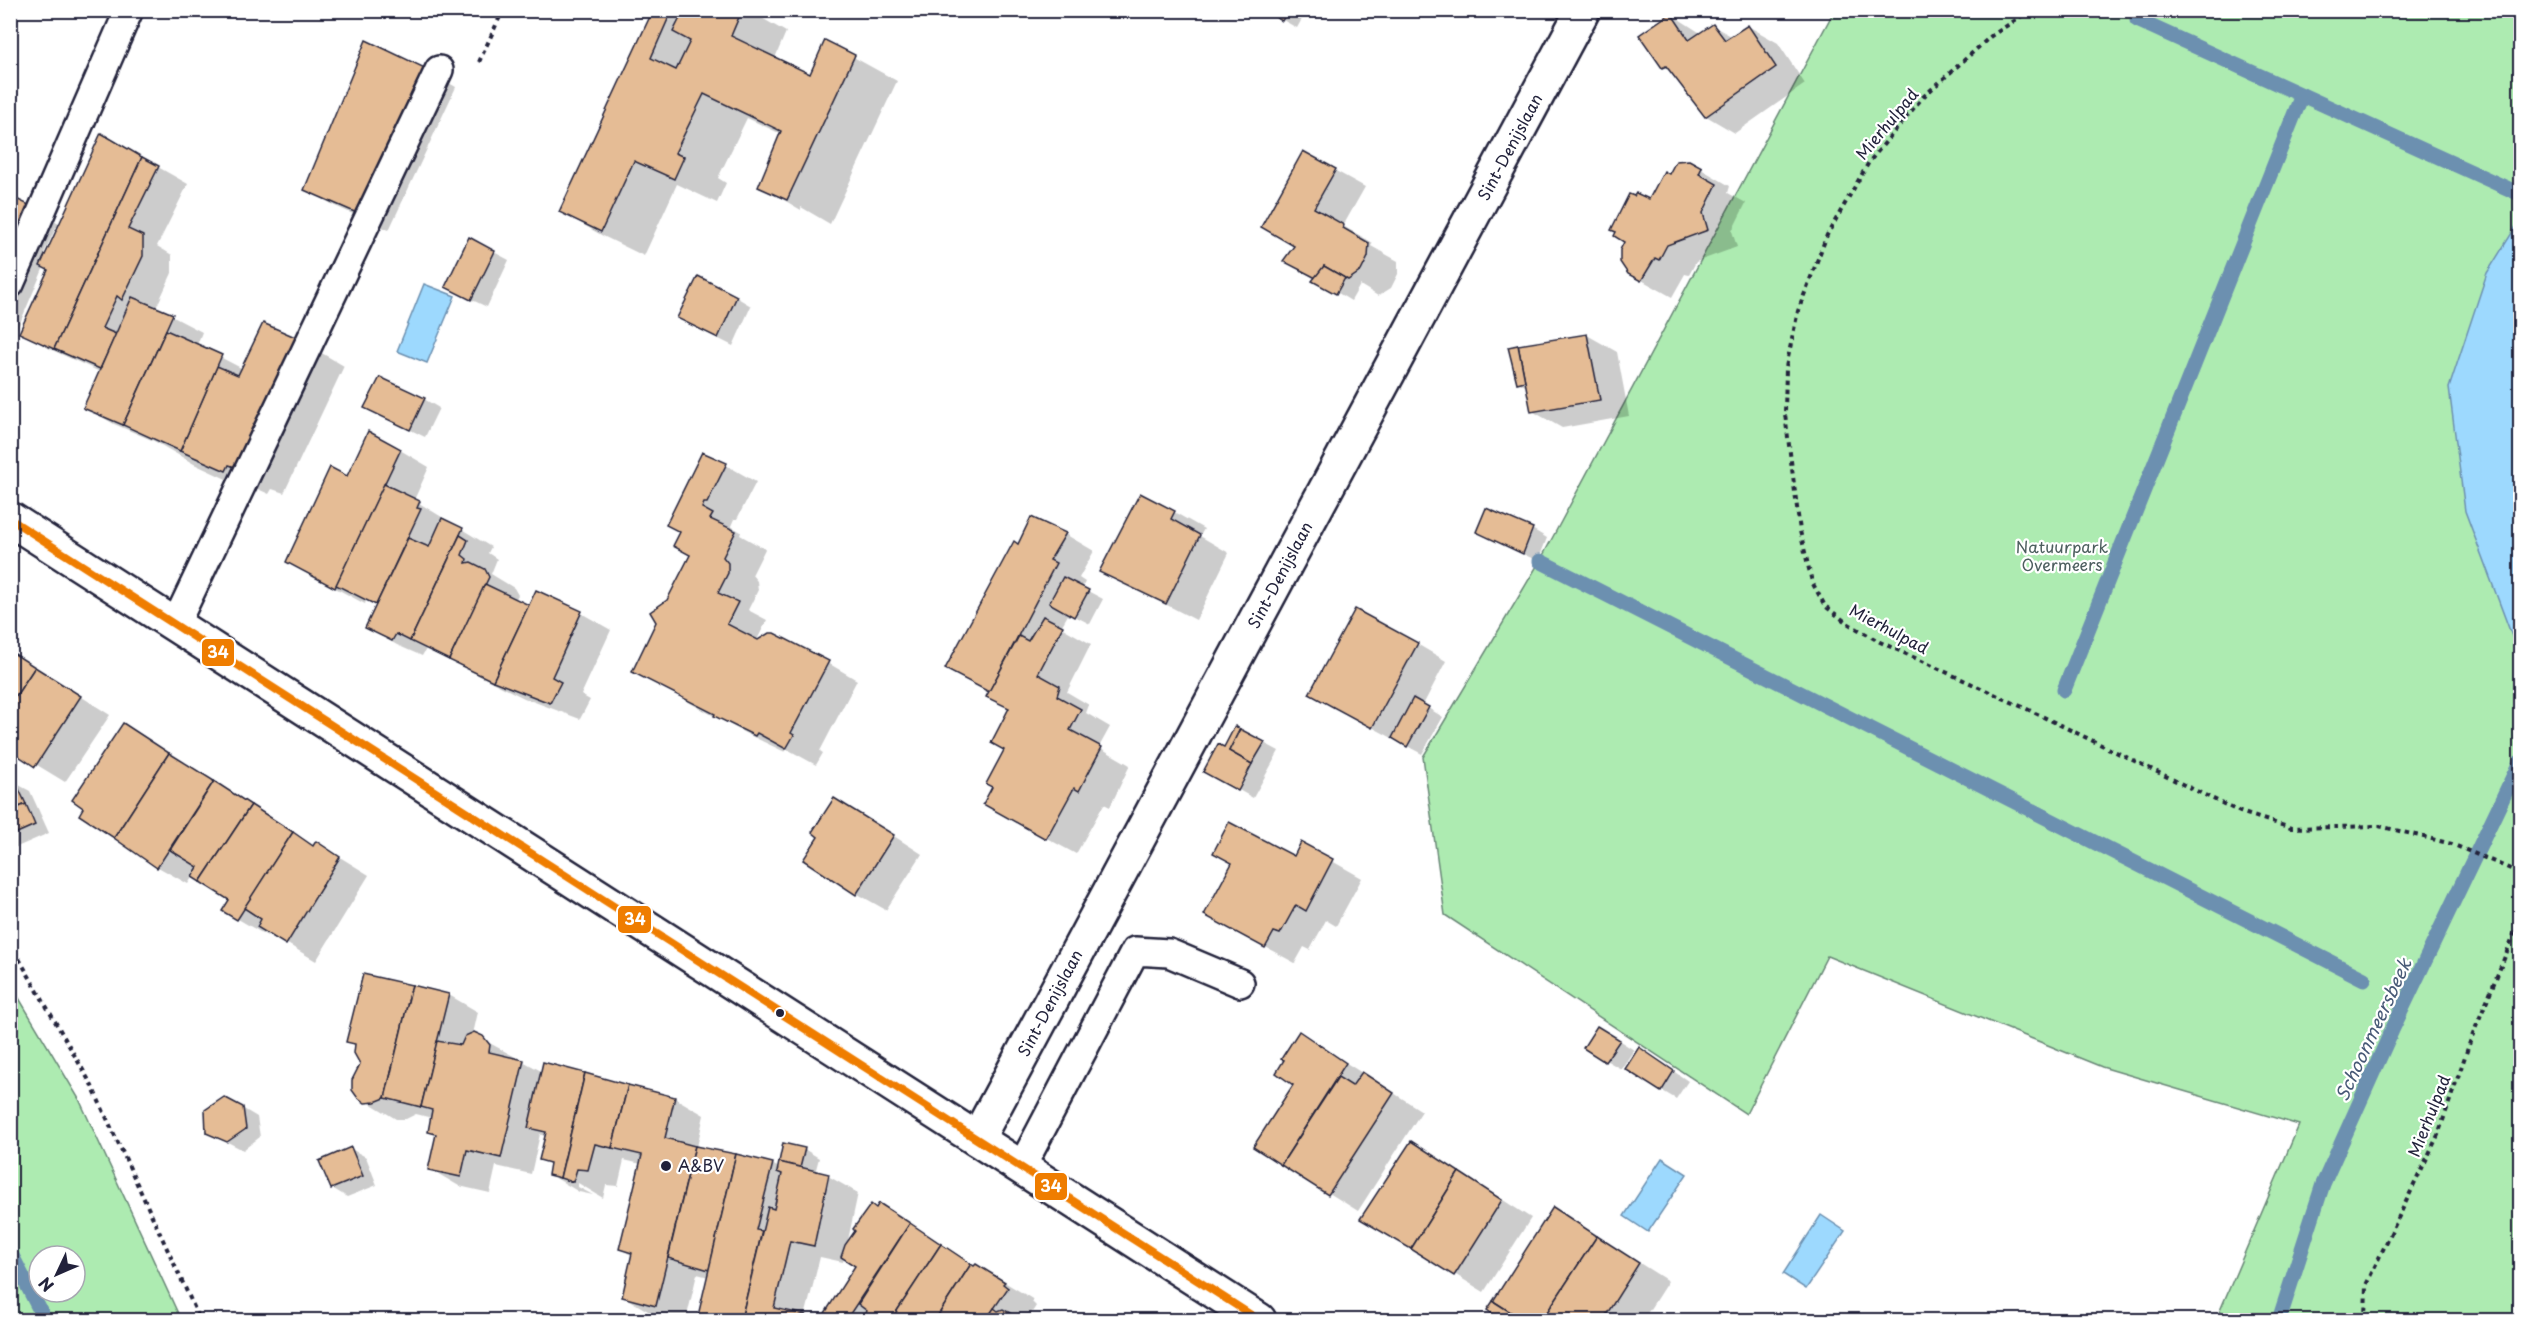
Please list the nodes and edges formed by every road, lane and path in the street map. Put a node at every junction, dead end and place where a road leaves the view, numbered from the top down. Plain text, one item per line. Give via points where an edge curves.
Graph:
1 (129, 10) edge
2 (1583, 10) edge
3 (2031, 10) edge
4 (439, 70) dead end
5 (10, 284) edge
6 (10, 519) edge
7 (175, 625) junction
8 (2520, 873) edge
9 (2520, 920) edge
10 (10, 943) edge
11 (1240, 983) dead end
12 (977, 1139) junction
13 (1021, 1168) junction
14 (200, 1320) edge
15 (1259, 1320) edge
16 (2365, 1320) edge

1 - 5 lane
2 - 12 street, Sint-Denijslaan
3 - 8 path, Mierhulpad via 1990,36 1923,97 1869,162 1827,235 1798,311 1786,367 1785,414 1800,531 1812,582 1825,606 1880,642 2240,812 2291,828 2379,826 2452,844
4 - 7 lane
6 - 7 street
7 - 12 street
9 - 16 path, Mierhulpad via 2471,1039 2438,1135 2366,1285
10 - 14 path via 91,1084
11 - 13 lane via 1169,953 1135,951
12 - 13 street
13 - 15 street

